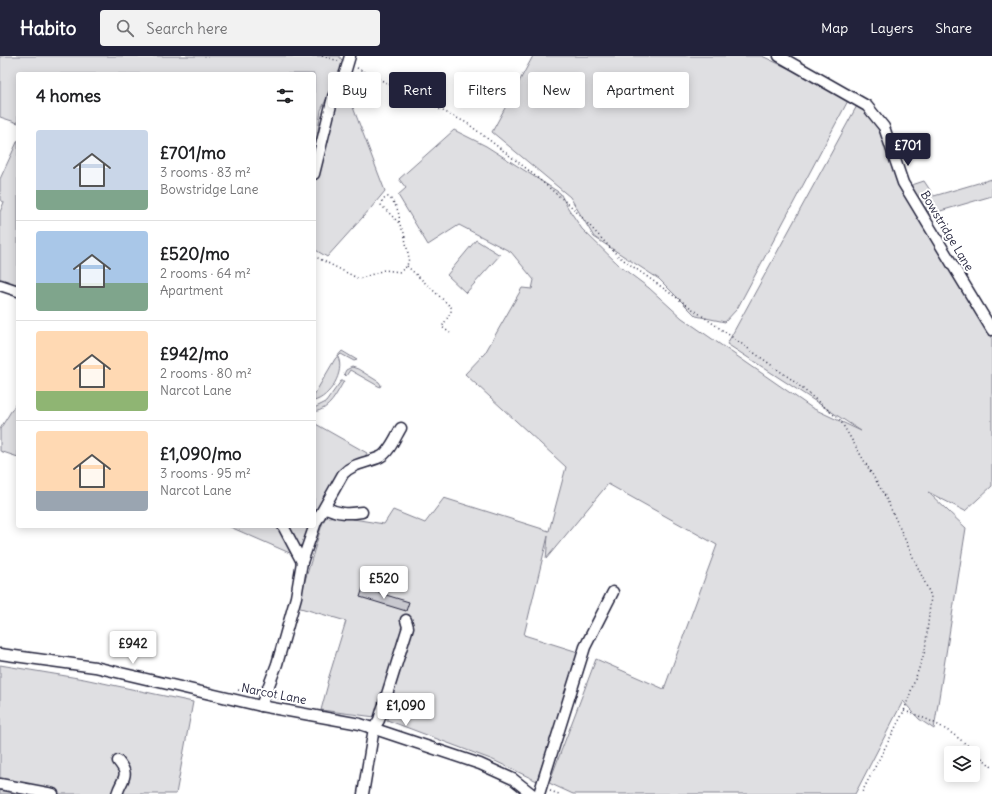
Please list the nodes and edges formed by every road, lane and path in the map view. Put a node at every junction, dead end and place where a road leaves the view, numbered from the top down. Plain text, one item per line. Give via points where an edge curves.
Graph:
1 (322, 56) edge
2 (779, 56) edge
3 (348, 64) edge
4 (355, 72) edge
5 (316, 166) edge
6 (399, 223) junction
7 (316, 257) edge
8 (406, 266) junction
9 (0, 285) edge
10 (16, 290) edge
11 (992, 330) edge
12 (450, 333) dead end
13 (401, 428) dead end
14 (325, 507) junction
15 (362, 512) dead end
16 (316, 522) edge
17 (284, 528) edge
18 (314, 528) edge
19 (302, 562) junction
20 (613, 592) dead end
21 (406, 620) dead end
22 (0, 654) edge
23 (261, 706) junction
24 (904, 711) junction
25 (374, 728) junction
26 (118, 760) dead end
27 (992, 767) edge
28 (0, 784) edge
29 (53, 794) edge
30 (117, 794) edge
31 (363, 794) edge
32 (532, 794) edge
33 (539, 794) edge
34 (861, 794) edge

1 - 3 path
2 - 11 street, Bowstridge Lane via 867,106 884,127 903,183
3 - 4 path
3 - 5 street via 333,97
3 - 24 path via 467,122 573,208 618,256 791,379 840,420 885,496 931,596 926,651
6 - 6 path via 381,205 382,200 388,197 392,200 400,218
6 - 8 path via 404,233 409,258
7 - 8 path via 359,279 384,270 400,272
8 - 12 path via 451,307 451,312 442,327
9 - 10 street
13 - 14 street via 382,456 349,468 343,474
14 - 15 street via 334,512
14 - 16 street
17 - 19 street
18 - 19 street
19 - 23 street via 292,612 277,664
20 - 33 street via 586,647
21 - 25 street via 408,627 380,720
22 - 23 street, Narcot Lane via 95,667
23 - 25 street, Narcot Lane
24 - 27 path via 927,718 956,735
24 - 34 path
25 - 31 street
25 - 32 street, Narcot Lane via 480,764 513,779
26 - 30 street via 126,774
28 - 29 street

